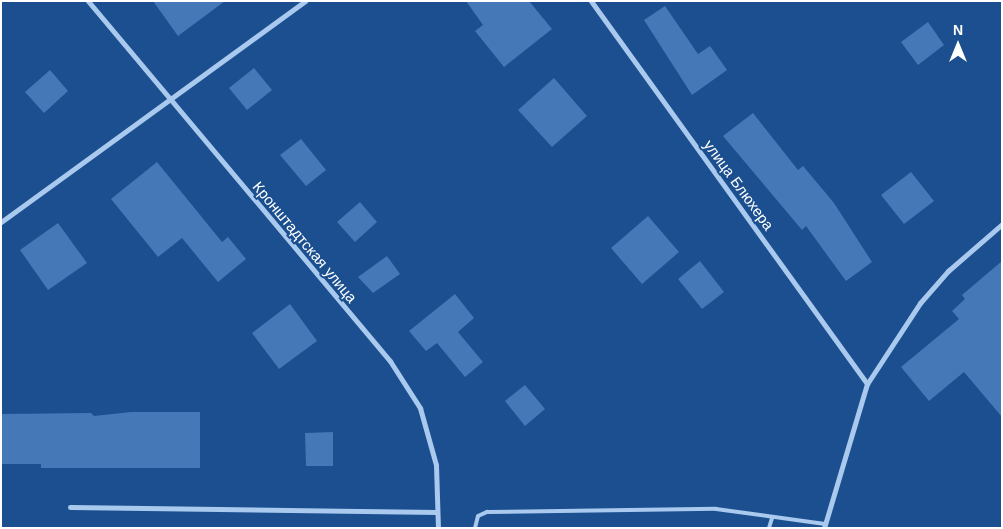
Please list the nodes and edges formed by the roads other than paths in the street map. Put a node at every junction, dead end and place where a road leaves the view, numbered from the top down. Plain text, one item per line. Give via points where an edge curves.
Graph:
1 (88, 1) edge
2 (305, 1) edge
3 (590, 1) edge
4 (170, 102) junction
5 (1, 222) edge
6 (1002, 224) edge
7 (867, 384) junction
8 (70, 507) dead end
9 (438, 512) junction
10 (772, 518) junction
11 (825, 526) edge
12 (438, 528) edge
13 (475, 528) edge
14 (769, 528) edge

1 - 4 street, Кронштадтская улица
2 - 4 street
3 - 7 street, улица Блюхера
4 - 5 street
4 - 9 street, Кронштадтская улица via 390,361 420,408 436,465
6 - 7 street via 948,271 920,304
7 - 11 street
8 - 9 street
9 - 12 street, Кронштадтская улица
10 - 11 lane
10 - 13 lane via 716,509 487,512 478,516
10 - 14 lane

